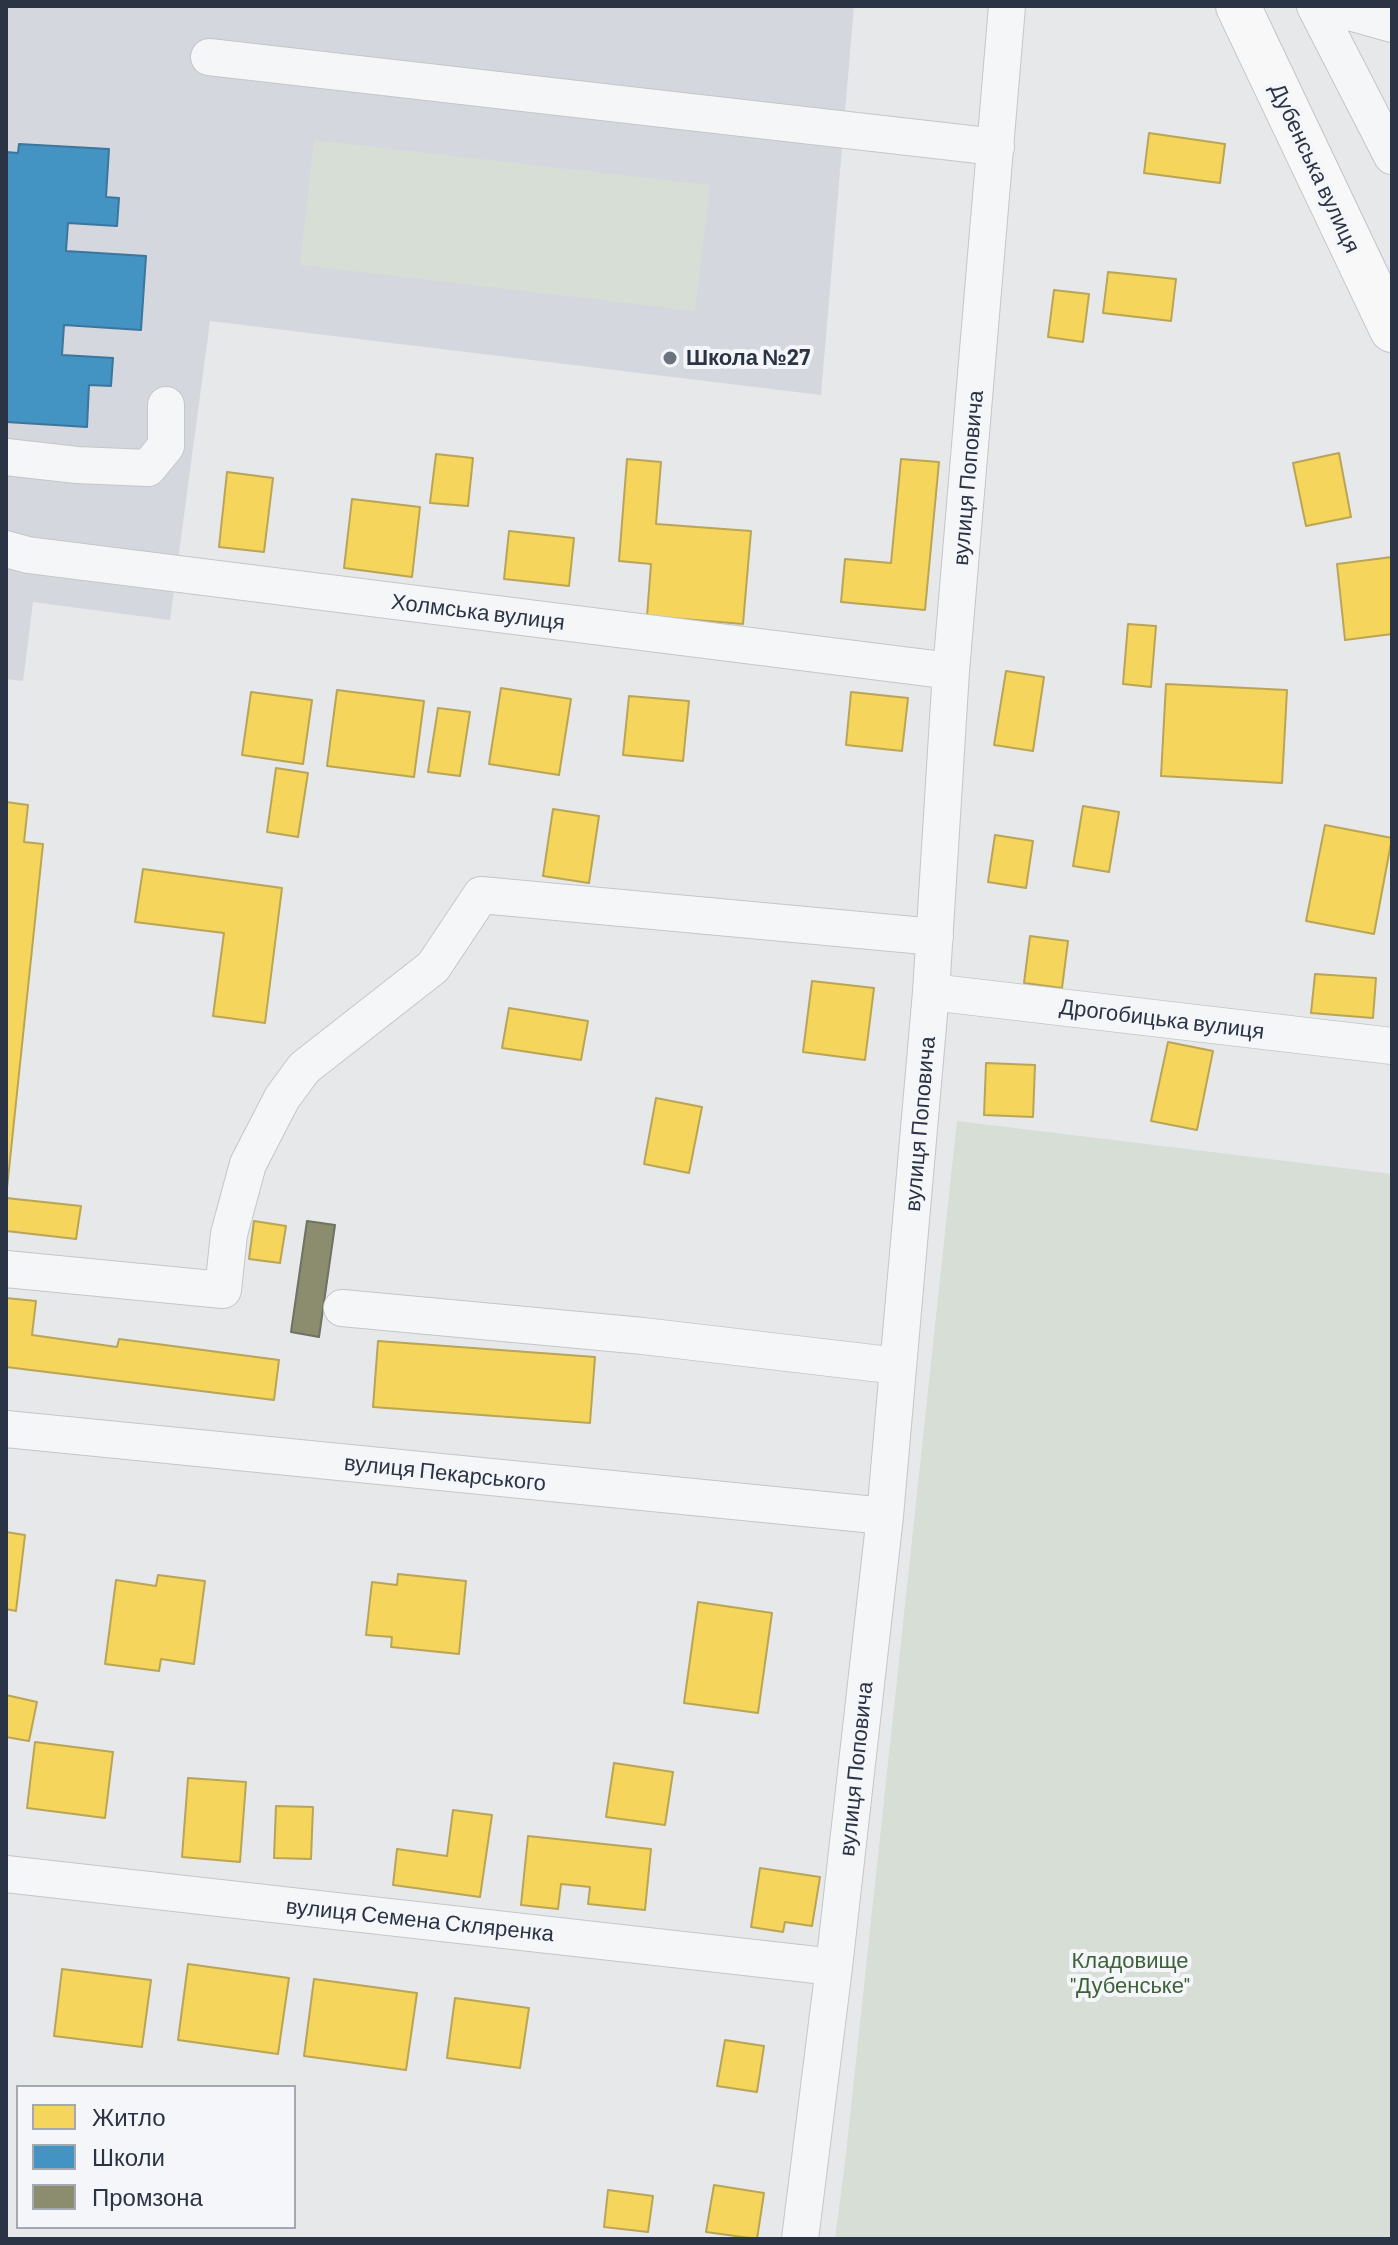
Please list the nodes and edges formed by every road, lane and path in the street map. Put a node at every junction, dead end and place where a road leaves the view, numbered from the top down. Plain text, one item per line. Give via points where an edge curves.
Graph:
1 (1007, 6) edge
2 (1238, 6) edge
3 (1315, 6) edge
4 (1328, 6) edge
5 (1392, 24) edge
6 (209, 57) dead end
7 (996, 147) junction
8 (1392, 156) edge
9 (1392, 330) edge
10 (166, 405) dead end
11 (6, 457) edge
12 (6, 549) edge
13 (951, 671) junction
14 (935, 937) junction
15 (931, 992) junction
16 (1392, 1046) edge
17 (6, 1269) edge
18 (342, 1308) dead end
19 (898, 1366) junction
20 (6, 1429) edge
21 (885, 1516) junction
22 (6, 1874) edge
23 (834, 1967) junction
24 (800, 2239) edge

1 - 7 street, вулиця Поповича
2 - 9 main road, Дубенська вулиця
3 - 8 street
4 - 5 street
6 - 7 street
7 - 13 street, вулиця Поповича
10 - 11 street via 166,446 148,468
12 - 13 street, Холмська вулиця
13 - 14 street, вулиця Поповича
14 - 15 street, вулиця Поповича
14 - 17 street via 481,895 433,967 304,1068 282,1098 248,1164 229,1234 223,1290
15 - 16 street, Дрогобицька вулиця
15 - 19 street, вулиця Поповича
18 - 19 street
19 - 21 street, вулиця Поповича
20 - 21 street, вулиця Пекарського
21 - 23 street, вулиця Поповича
22 - 23 street, вулиця Семена Скляренка
23 - 24 street, вулиця Поповича

